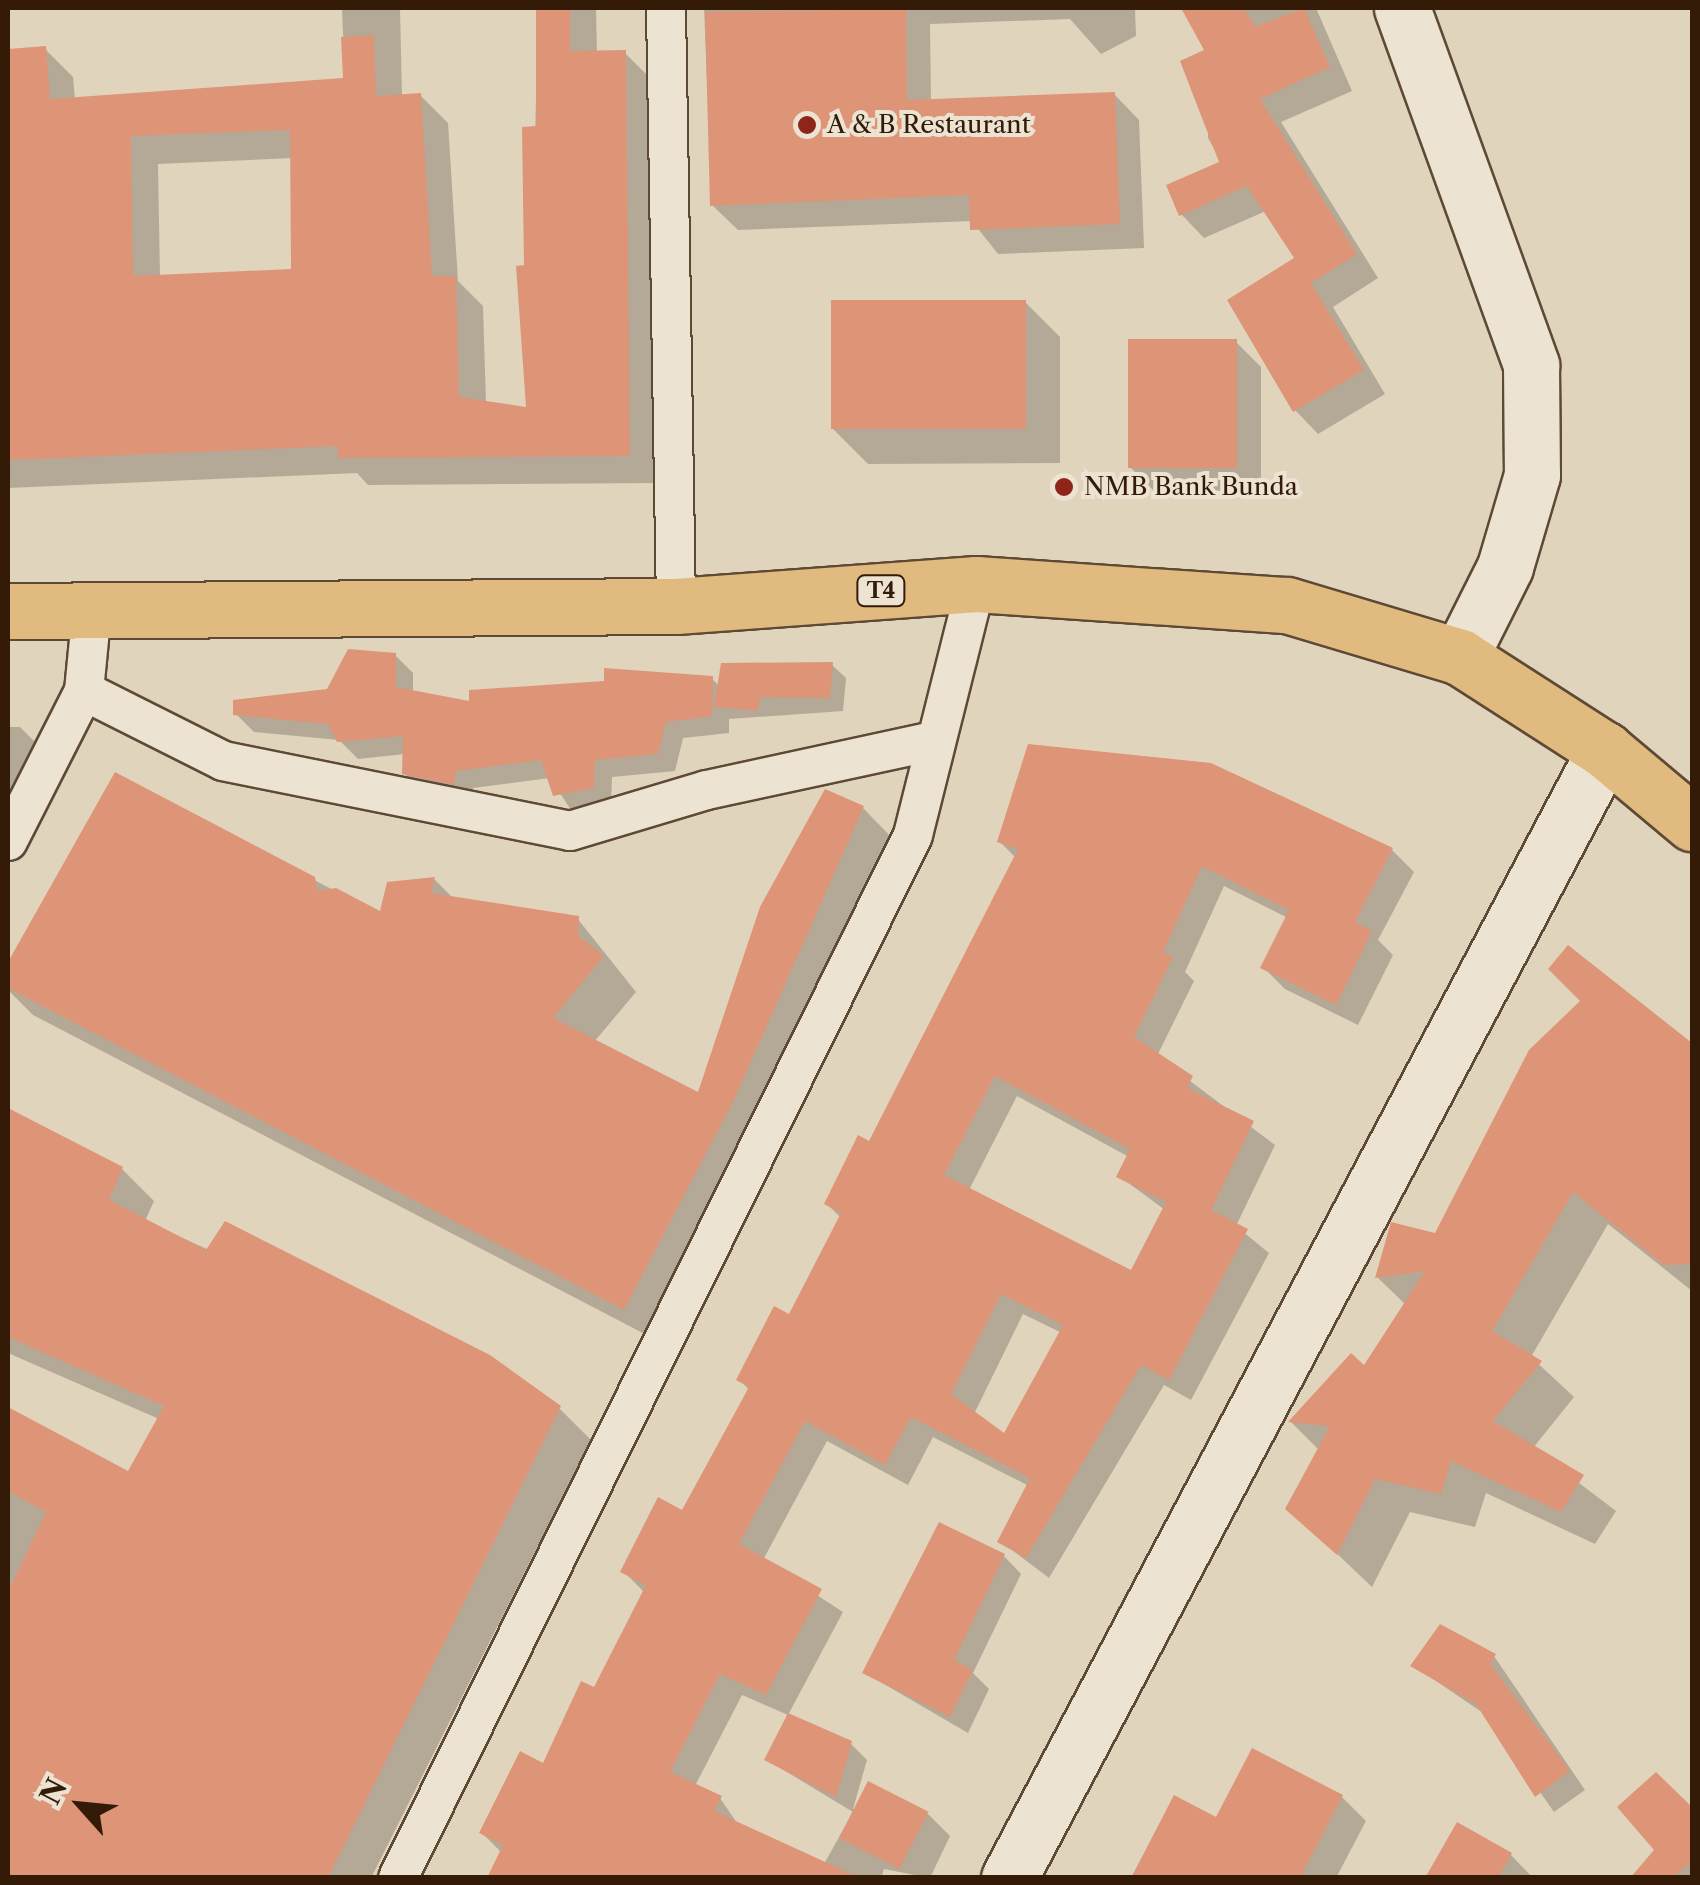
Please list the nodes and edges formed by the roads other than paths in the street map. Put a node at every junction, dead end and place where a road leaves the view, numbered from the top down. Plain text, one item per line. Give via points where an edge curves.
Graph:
1 (666, 8) edge
2 (1402, 8) edge
3 (976, 584) junction
4 (676, 606) junction
5 (92, 610) junction
6 (8, 611) edge
7 (1460, 657) junction
8 (84, 690) junction
9 (933, 741) junction
10 (1605, 750) junction
11 (1692, 822) edge
12 (8, 841) edge
13 (398, 1878) edge
14 (1009, 1878) edge

1 - 4 street
2 - 7 main road via 1530,365 1532,475 1506,568
3 - 4 highway, T4
3 - 7 highway, T4 via 1286,606
3 - 9 street
4 - 5 highway, T4
5 - 6 highway, T4
5 - 8 street
7 - 10 highway, T4
8 - 9 street via 223,761 570,831 706,790
8 - 12 street
9 - 13 street via 913,836
10 - 11 highway, T4
10 - 14 main road

